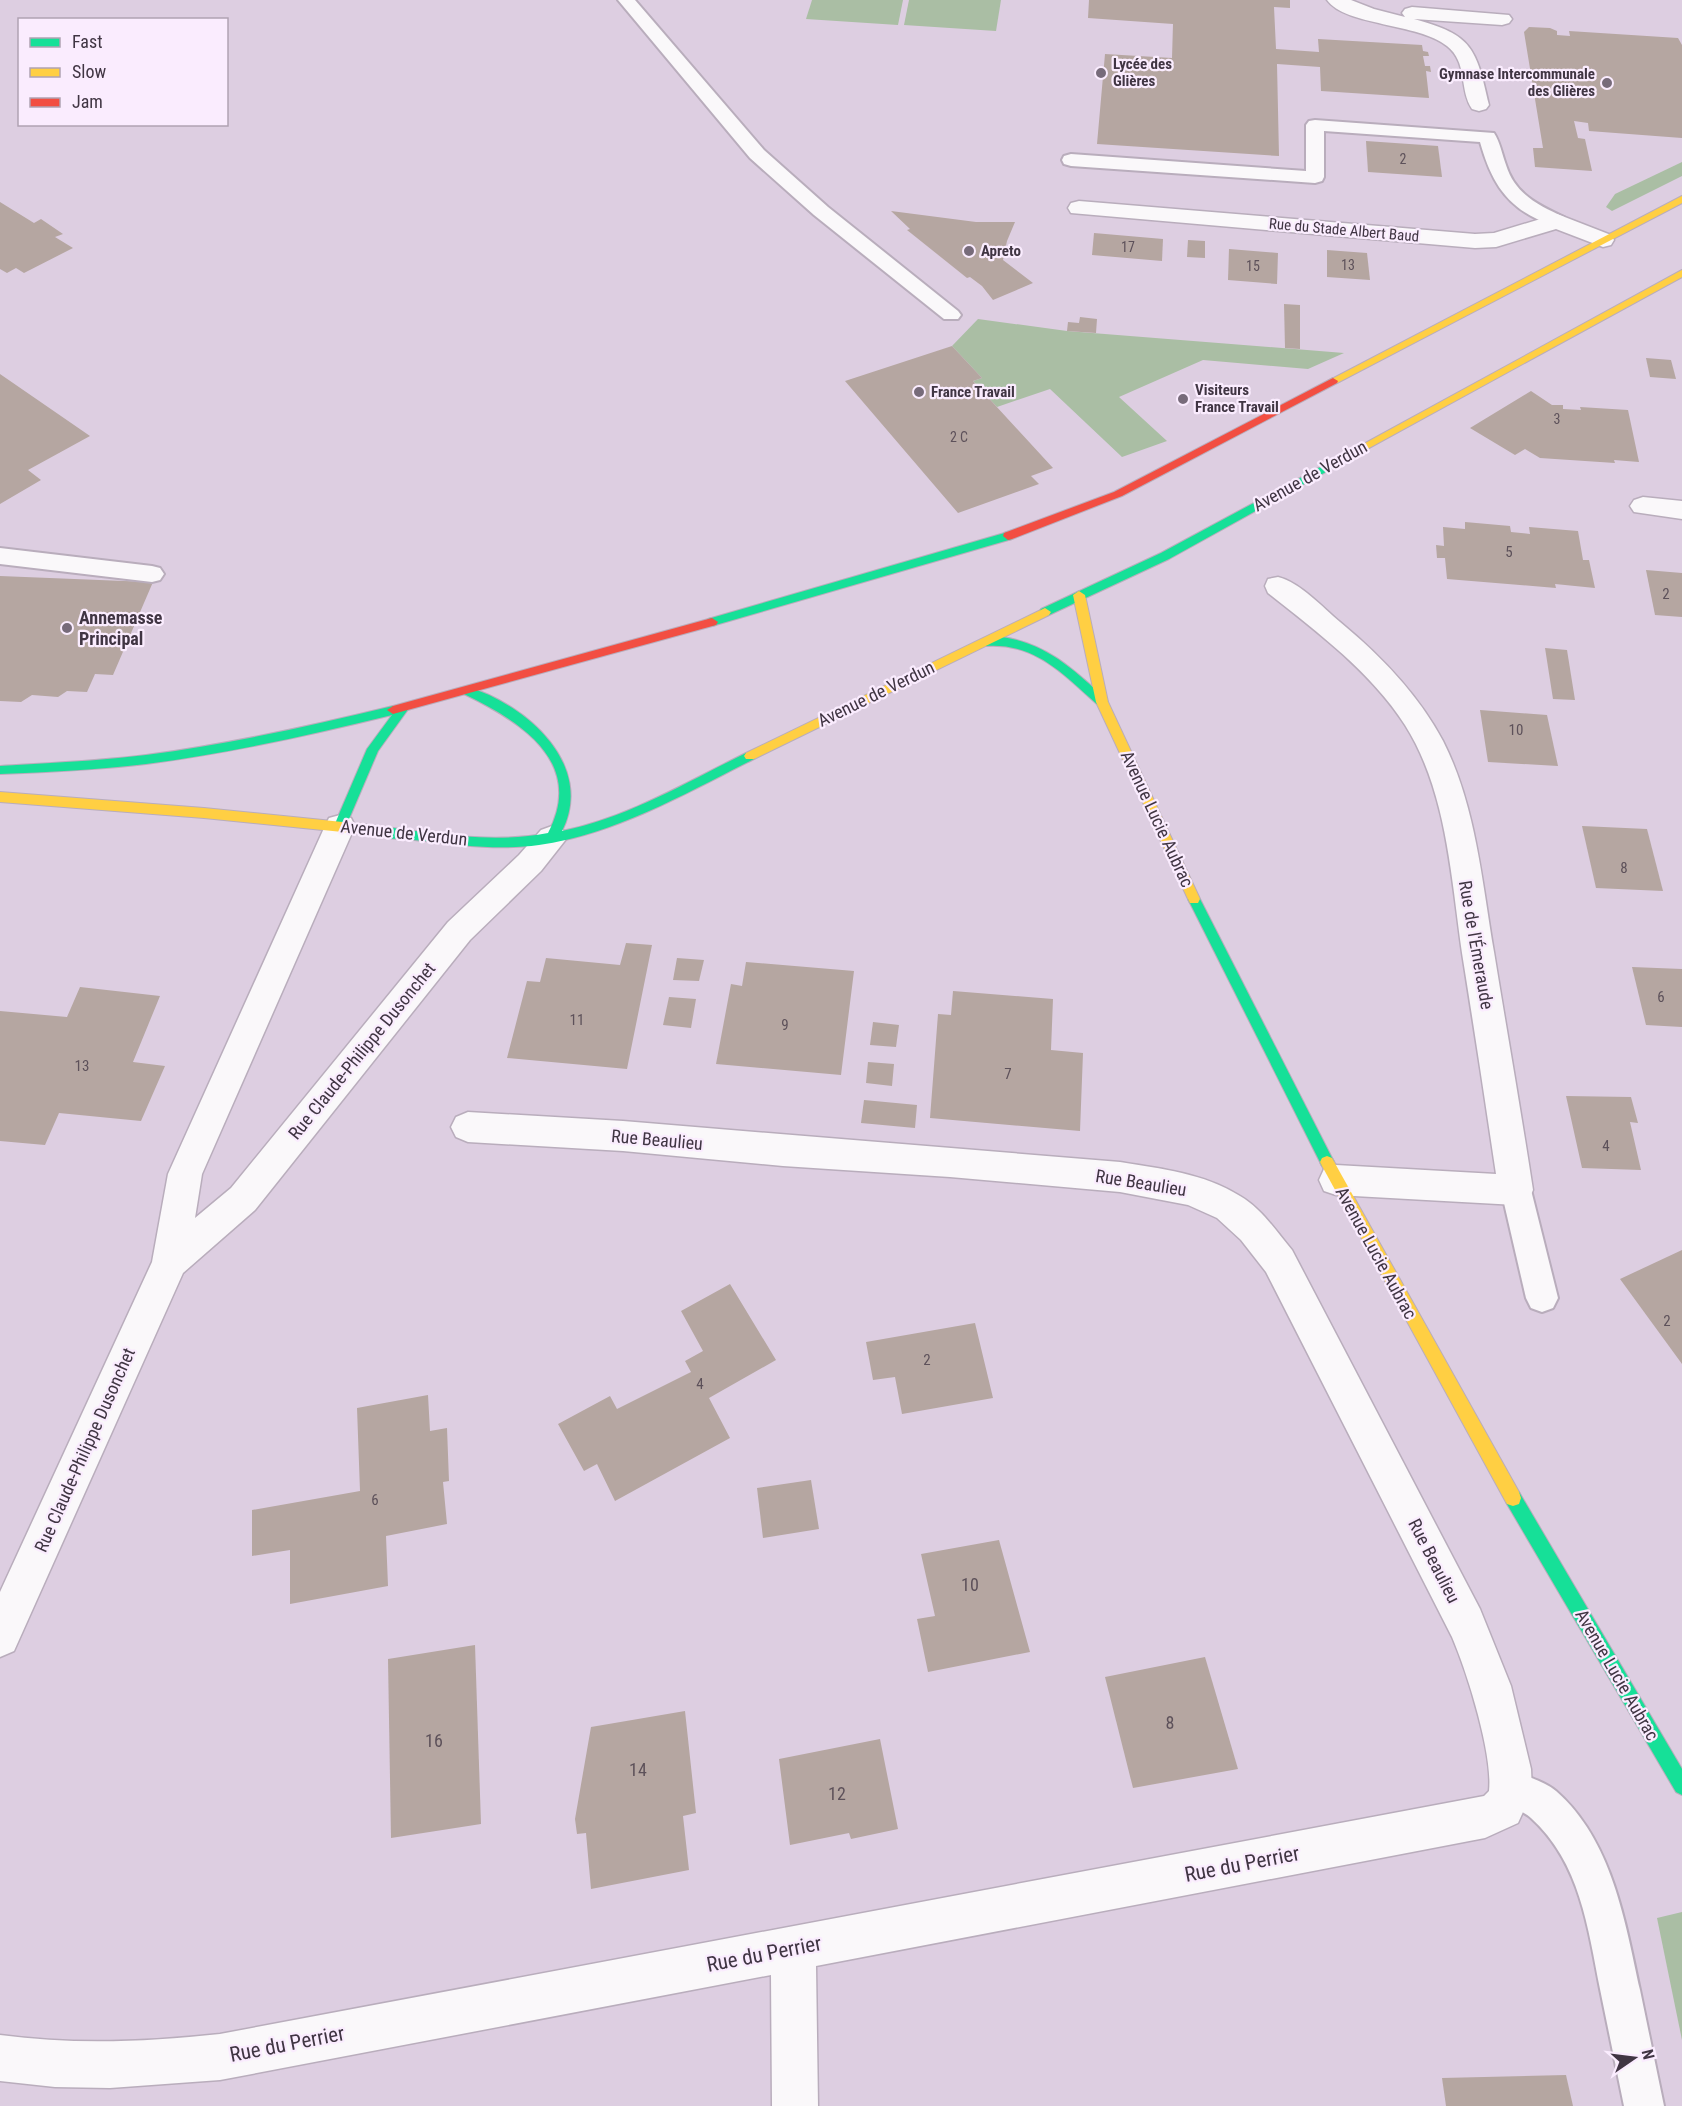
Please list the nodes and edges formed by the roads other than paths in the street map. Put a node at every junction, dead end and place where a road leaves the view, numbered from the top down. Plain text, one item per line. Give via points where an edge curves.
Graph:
1 (626, 0) edge
2 (1345, 4) edge
3 (1502, 19) dead end
4 (1479, 105) joint
5 (1488, 137) junction
6 (1071, 160) dead end
7 (1682, 199) edge
8 (1079, 208) dead end
9 (1557, 221) junction
10 (1603, 240) junction
11 (1682, 273) edge
12 (951, 315) dead end
13 (1643, 506) dead end
14 (1682, 510) edge
15 (0, 556) edge
16 (152, 574) dead end
17 (1278, 586) dead end
18 (1079, 595) junction
19 (980, 644) junction
20 (468, 691) junction
21 (1102, 702) junction
22 (403, 708) junction
23 (0, 770) edge
24 (0, 797) edge
25 (340, 826) junction
26 (552, 838) junction
27 (468, 1127) dead end
28 (1336, 1180) junction
29 (1516, 1190) junction
30 (170, 1262) junction
31 (1542, 1298) dead end
32 (0, 1637) edge
33 (1682, 1786) edge
34 (1511, 1790) junction
35 (793, 1948) junction
36 (0, 2058) edge
37 (795, 2106) edge
38 (1644, 2106) edge

1 - 12 lane via 757,154
2 - 3 street
2 - 4 street via 1435,32 1456,43 1466,54
4 - 5 lane
5 - 6 lane via 1315,125 1315,177
5 - 9 lane via 1505,187 1524,204
7 - 10 street
8 - 9 street, Rue du Stade Albert Baud via 1475,241 1496,240
9 - 10 street
10 - 20 street via 1118,494 1066,516 976,546
11 - 18 street, Avenue de Verdun via 1165,556
13 - 14 street
15 - 16 lane
17 - 29 street, Rue de l'Émeraude via 1343,638 1414,717 1450,792
18 - 19 street, Avenue de Verdun
18 - 21 street, Avenue Lucie Aubrac
19 - 21 street, Avenue Lucie Aubrac via 996,637 1043,653
19 - 26 street, Avenue de Verdun via 631,814
20 - 22 street
20 - 26 street via 517,718 555,758 562,772 566,798
21 - 28 street, Avenue Lucie Aubrac via 1192,895
22 - 23 street via 223,748 94,765
22 - 25 street via 375,744
24 - 25 street, Avenue de Verdun
25 - 26 street, Avenue de Verdun via 496,842
25 - 30 street, Rue Claude-Philippe Dusonchet via 185,1174
26 - 30 street, Rue Claude-Philippe Dusonchet via 459,931 243,1199
27 - 34 street, Rue Beaulieu via 1120,1177 1193,1190 1229,1207 1279,1261 1466,1623 1498,1707
28 - 29 street
28 - 33 street, Avenue Lucie Aubrac via 1493,1464
29 - 31 lane
30 - 32 street, Rue Claude-Philippe Dusonchet
34 - 35 street, Rue du Perrier via 1502,1809 1485,1817
34 - 38 lane via 1543,1803 1589,1870 1605,1918
35 - 36 street, Rue du Perrier via 220,2057 170,2063 73,2065
35 - 37 street

